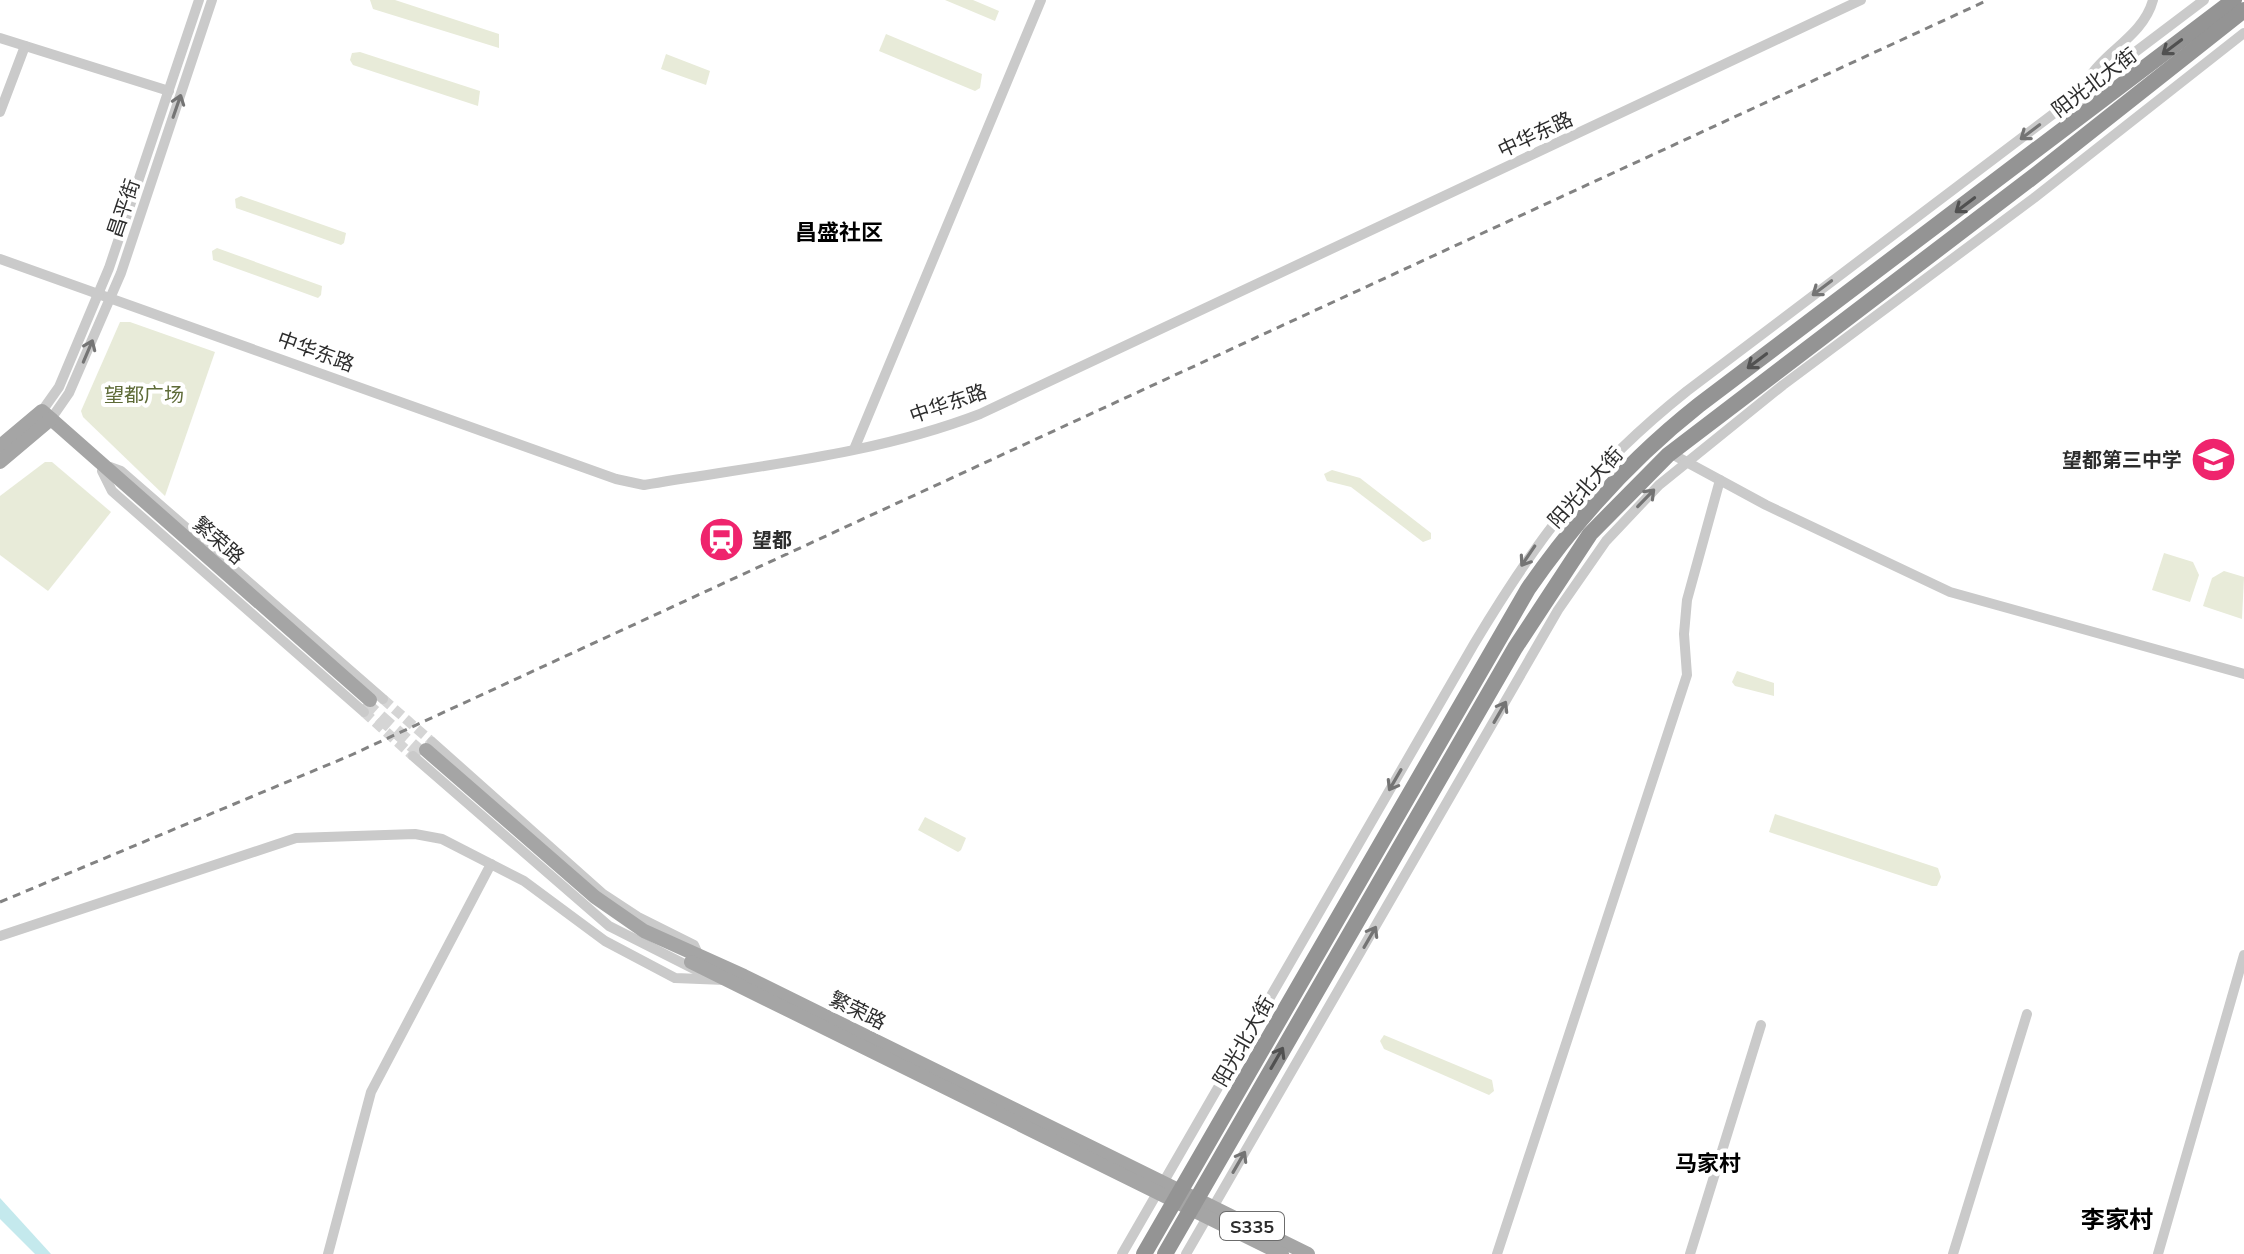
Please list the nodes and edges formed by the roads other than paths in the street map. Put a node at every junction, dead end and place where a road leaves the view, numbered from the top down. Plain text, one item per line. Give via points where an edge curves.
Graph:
1 (199, 0) edge
2 (212, 0) edge
3 (1041, 0) edge
4 (1861, 0) edge
5 (2153, 0) edge
6 (2204, 0) edge
7 (2234, 0) edge
8 (2244, 10) edge
9 (2244, 33) edge
10 (0, 38) edge
11 (25, 46) junction
12 (169, 91) junction
13 (2083, 91) junction
14 (2087, 111) junction
15 (0, 112) edge
16 (0, 259) edge
17 (98, 295) junction
18 (110, 299) junction
19 (45, 417) junction
20 (0, 446) edge
21 (855, 447) junction
22 (1670, 453) junction
23 (0, 462) edge
24 (1688, 463) junction
25 (1720, 480) junction
26 (2244, 674) edge
27 (370, 703) tunnel mouth
28 (491, 864) junction
29 (0, 936) edge
30 (2244, 955) edge
31 (727, 980) junction
32 (2027, 1014) dead end
33 (1761, 1025) dead end
34 (1161, 1187) junction
35 (1178, 1195) junction
36 (1194, 1204) junction
37 (1211, 1212) junction
38 (328, 1254) edge
39 (1122, 1254) edge
40 (1144, 1254) edge
41 (1165, 1254) edge
42 (1186, 1254) edge
43 (1282, 1254) edge
44 (1308, 1254) edge
45 (1497, 1254) edge
46 (1690, 1254) edge
47 (1953, 1254) edge
48 (2158, 1254) edge

1 - 12 street, 昌平街
18 -> 2 street, 昌平街
3 - 21 street
4 - 21 street, 中华东路 via 980,414
5 - 13 street via 2134,36 2093,70
6 - 13 street
7 -> 14 highway, 阳光北大街
8 - 22 highway, 阳光北大街
9 - 24 street
10 - 11 street
11 - 12 street
11 - 15 street
12 - 17 street, 昌平街
13 - 14 street
13 -> 34 street via 1670,405 1567,503 1502,595
14 -> 35 highway, 阳光北大街 via 1676,423 1576,523 1528,589
16 - 17 street, 中华东路
17 - 18 street, 中华东路
17 - 19 street, 昌平街
19 -> 18 street, 昌平街 via 69,393
18 - 21 street, 中华东路 via 634,485
19 - 20 main road
19 - 23 main road
19 - 27 main road, 繁荣路
22 - 24 street
36 -> 22 highway, 阳光北大街 via 1544,599 1590,534
24 - 25 street
37 -> 24 street via 1558,610 1606,541 1659,485
25 - 26 street via 1950,592
25 - 45 street via 1687,600 1687,675
28 - 29 street via 442,839 415,834 296,838
28 - 31 street via 524,881 605,941 675,978
28 - 38 street via 371,1092
30 - 48 street
31 - 34 main road, 繁荣路
31 - 34 main road, 繁荣路 via 602,910 423,750 605,906 644,931
32 - 47 street
33 - 46 street
34 - 35 main road, 繁荣路
34 - 39 street
35 - 36 main road, 繁荣路
35 - 40 highway, 阳光北大街
36 - 37 main road, 繁荣路 / S335
36 - 41 highway, 阳光北大街
37 - 42 street
37 - 43 main road, 繁荣路 / S335
37 - 44 main road, 繁荣路 / S335

